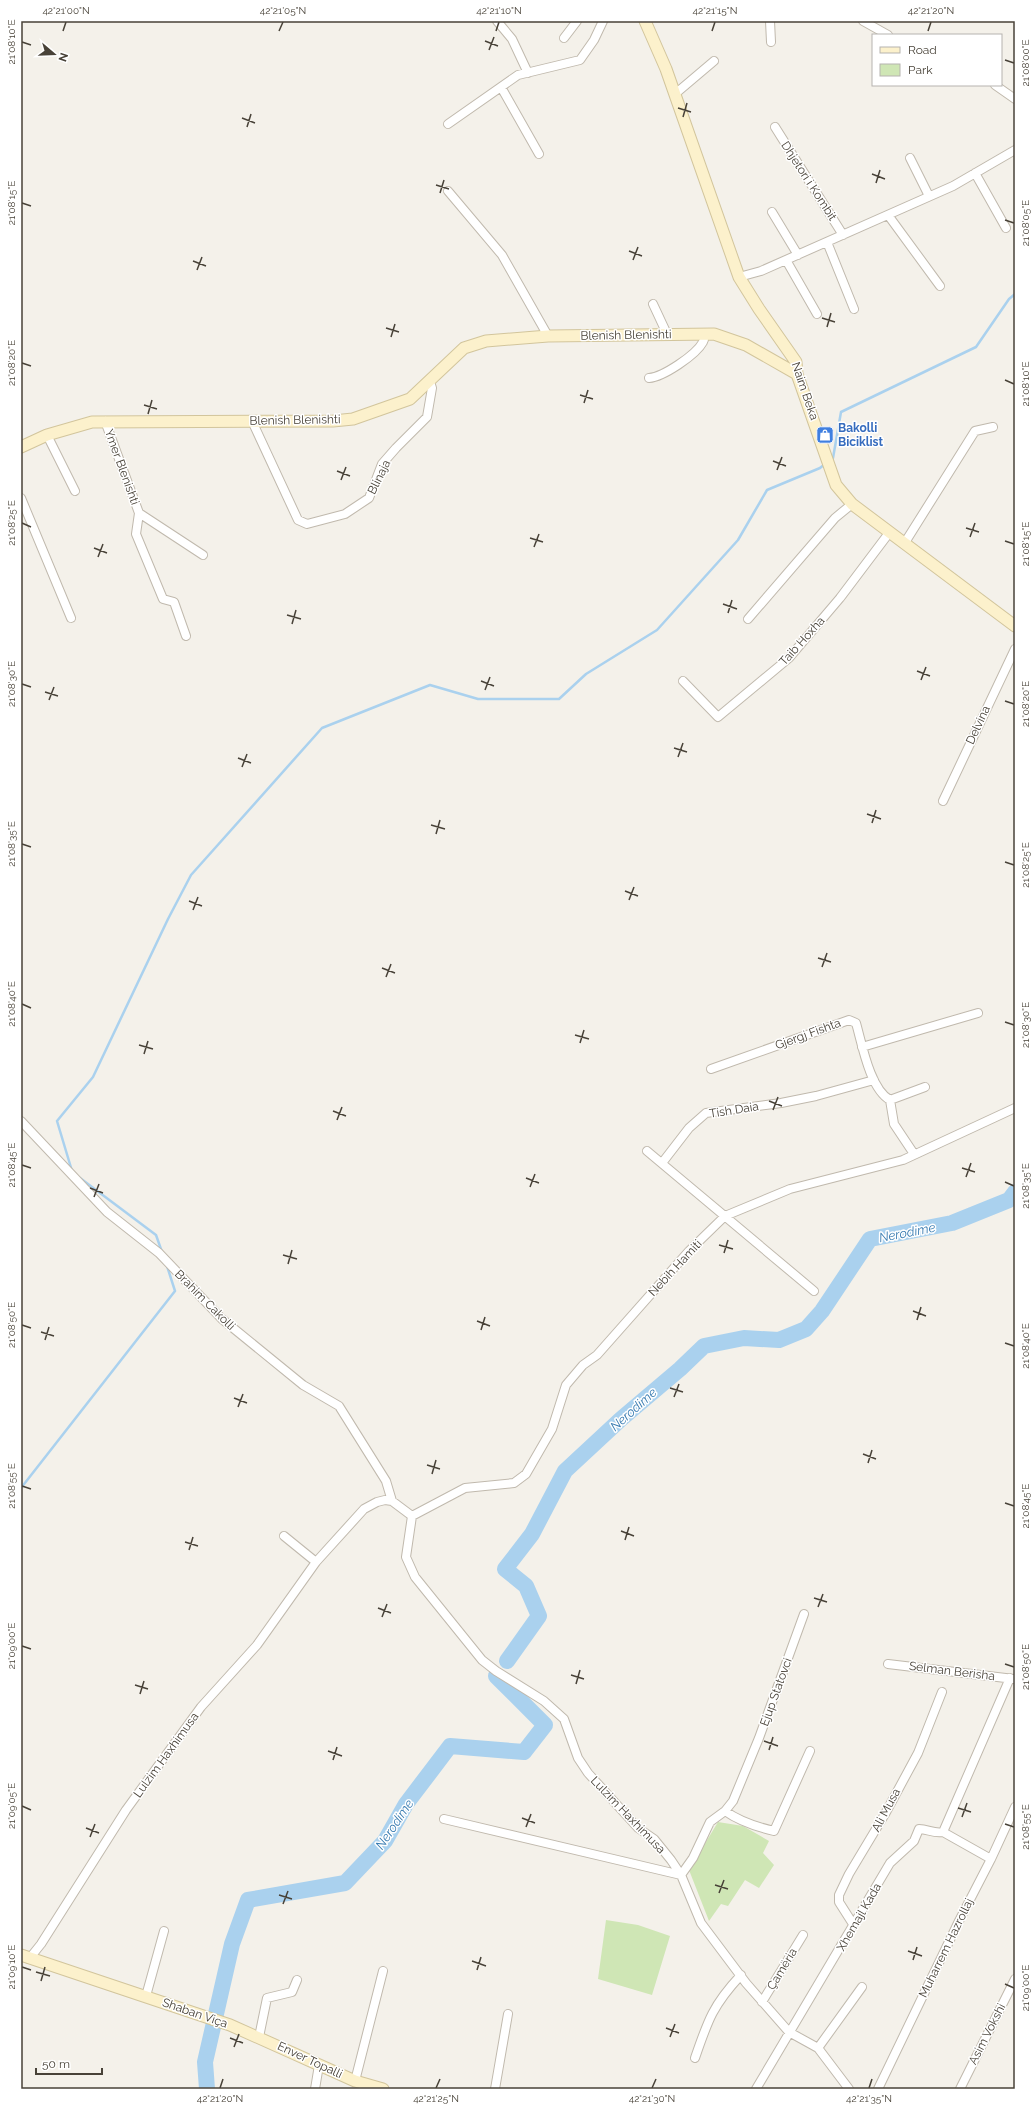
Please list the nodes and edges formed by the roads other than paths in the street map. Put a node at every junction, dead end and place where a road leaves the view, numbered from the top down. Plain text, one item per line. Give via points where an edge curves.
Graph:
1 (497, 21) edge
2 (577, 21) edge
3 (603, 21) edge
4 (645, 21) edge
5 (770, 21) edge
6 (863, 21) edge
7 (886, 34) edge
8 (564, 38) dead end
9 (771, 42) dead end
10 (714, 62) dead end
11 (528, 73) junction
12 (996, 86) edge
13 (501, 88) junction
14 (675, 94) junction
15 (1015, 99) edge
16 (448, 124) dead end
17 (775, 127) dead end
18 (1015, 150) edge
19 (539, 154) dead end
20 (910, 158) dead end
21 (975, 173) junction
22 (448, 191) dead end
23 (930, 196) junction
24 (772, 212) dead end
25 (888, 215) junction
26 (1006, 228) dead end
27 (843, 235) junction
28 (826, 242) junction
29 (798, 255) junction
30 (786, 260) junction
31 (740, 277) junction
32 (940, 286) dead end
33 (653, 304) dead end
34 (854, 310) dead end
35 (817, 314) dead end
36 (704, 333) junction
37 (667, 334) junction
38 (548, 336) junction
39 (797, 374) junction
40 (649, 378) dead end
41 (430, 382) junction
42 (106, 420) junction
43 (252, 421) junction
44 (993, 427) dead end
45 (47, 435) junction
46 (21, 447) edge
47 (75, 491) dead end
48 (21, 498) edge
49 (852, 504) junction
50 (139, 513) junction
51 (890, 533) junction
52 (904, 544) junction
53 (203, 555) dead end
54 (71, 618) dead end
55 (748, 620) dead end
56 (1015, 625) edge
57 (186, 636) dead end
58 (1015, 649) edge
59 (683, 681) dead end
60 (943, 801) dead end
61 (978, 1012) dead end
62 (862, 1047) junction
63 (712, 1069) dead end
64 (874, 1080) junction
65 (925, 1087) dead end
66 (890, 1100) junction
67 (1015, 1108) edge
68 (21, 1121) edge
69 (647, 1151) dead end
70 (914, 1154) junction
71 (662, 1163) junction
72 (725, 1216) junction
73 (814, 1291) dead end
74 (392, 1501) junction
75 (412, 1516) junction
76 (284, 1536) dead end
77 (316, 1562) junction
78 (804, 1614) dead end
79 (888, 1664) dead end
80 (1013, 1679) edge
81 (942, 1692) dead end
82 (810, 1751) dead end
83 (1015, 1807) edge
84 (725, 1811) junction
85 (444, 1819) dead end
86 (943, 1832) junction
87 (991, 1859) junction
88 (681, 1875) junction
89 (853, 1924) junction
90 (164, 1931) dead end
91 (803, 1935) dead end
92 (25, 1957) edge
93 (383, 1971) dead end
94 (740, 1976) junction
95 (1015, 1979) edge
96 (297, 1980) dead end
97 (862, 1987) dead end
98 (146, 1996) junction
99 (762, 2002) junction
100 (508, 2014) dead end
101 (789, 2032) junction
102 (259, 2037) junction
103 (818, 2048) junction
104 (695, 2058) dead end
105 (319, 2065) junction
106 (355, 2081) junction
107 (315, 2089) edge
108 (383, 2089) edge
109 (495, 2089) edge
110 (756, 2089) edge
111 (849, 2089) edge
112 (878, 2089) edge
113 (960, 2089) edge

1 - 11 street via 512,39
2 - 8 street
3 - 11 street via 580,60
4 - 14 street, Naim Beka
5 - 9 street
6 - 7 street
10 - 14 street
11 - 13 street via 518,75
12 - 15 street
13 - 16 street
13 - 19 street
14 - 31 street, Naim Beka
17 - 27 street, Dhjetori i Kombit
18 - 21 street, Dhjetori i Kombit
20 - 23 street
21 - 23 street, Dhjetori i Kombit
21 - 26 street
22 - 38 street via 502,255
23 - 25 street, Dhjetori i Kombit
24 - 29 street
25 - 27 street, Dhjetori i Kombit
25 - 32 street
27 - 28 street, Dhjetori i Kombit
28 - 29 street, Dhjetori i Kombit
28 - 34 street
29 - 30 street, Dhjetori i Kombit
30 - 31 street, Dhjetori i Kombit
30 - 35 street
31 - 39 street, Naim Beka via 796,362
33 - 37 street
36 - 37 street, Blenish Blenishti
36 - 39 street, Blenish Blenishti via 746,344
36 - 40 street via 700,347 663,375
37 - 38 street, Blenish Blenishti
38 - 41 street, Blenish Blenishti via 486,341 464,348
39 - 49 street, Naim Beka via 836,485
41 - 43 street, Blenish Blenishti via 410,399 353,419
41 - 43 street, Blinaja via 432,388 427,417 382,464 369,498 345,514 307,524 298,520
42 - 43 street, Blenish Blenishti
42 - 45 street, Blenish Blenishti
42 - 50 street, Ymer Blenishti
44 - 52 street via 974,430
45 - 46 street, Blenish Blenishti
45 - 47 street
48 - 54 street
49 - 51 street, Naim Beka
49 - 55 street via 835,518
50 - 53 street, Ymer Blenishti
50 - 57 street, Ymer Blenishti via 136,534 163,599 174,602
51 - 52 street, Naim Beka
51 - 59 street, Taib Hoxha via 790,658 718,717
52 - 56 street, Naim Beka
58 - 60 street, Delvina
61 - 62 street
62 - 63 street, Gjergj Fishta via 856,1023 849,1020
62 - 64 street, Gjergj Fishta
64 - 66 street, Gjergj Fishta via 885,1098
64 - 71 street, Tish Daia via 795,1100 706,1113 689,1128
65 - 66 street
66 - 70 street via 894,1124
67 - 70 street, Nebih Hamiti
68 - 74 street, Brahim Cakolli via 107,1212 159,1252 222,1320 303,1385 339,1406 386,1481
69 - 71 street
70 - 72 street, Nebih Hamiti via 903,1160 790,1189
71 - 72 street
72 - 73 street
72 - 75 street, Nebih Hamiti via 688,1251 596,1355 566,1384 552,1429 526,1474 514,1483 464,1488
74 - 75 street
74 - 77 street, Lulzim Haxhimusa via 377,1502 364,1509
75 - 88 street, Lulzim Haxhimusa via 406,1557 415,1577 482,1660 544,1701 564,1719 578,1758 588,1773 638,1828 654,1839
76 - 77 street
77 - 92 street, Lulzim Haxhimusa via 257,1645 201,1707 126,1810 58,1919
78 - 84 street, Ejup Statovci via 745,1774 730,1806
79 - 80 street, Selman Berisha
80 - 86 street
81 - 89 street, Ali Musa via 918,1753 839,1895 839,1902
82 - 84 street via 774,1831 758,1827
83 - 87 street, Muharrem Hazrollaj
84 - 88 street, Ejup Statovci via 710,1822 693,1858
85 - 88 street, Lulzim Haxhimusa
86 - 87 street, Xhemajl Kada
86 - 89 street, Xhemajl Kada via 937,1834 919,1829 914,1841 890,1863
87 - 112 street, Muharrem Hazrollaj
88 - 94 street via 701,1923
89 - 101 street, Xhemajl Kada
90 - 98 street, Shaban Viça
91 - 99 street, Çamëria
92 - 98 street, Shaban Viça
93 - 106 street
94 - 99 street
94 - 104 street via 721,1997 708,2020
95 - 113 street, Asim Vokshi
96 - 102 street via 292,1992 267,1998
97 - 103 street
98 - 102 street, Shaban Viça
99 - 101 street
100 - 109 street
101 - 103 street
101 - 110 street, Xhemajl Kada
102 - 105 street, Enver Topalli
103 - 111 street
105 - 106 street, Enver Topalli
105 - 107 street
106 - 108 street, Enver Topalli

